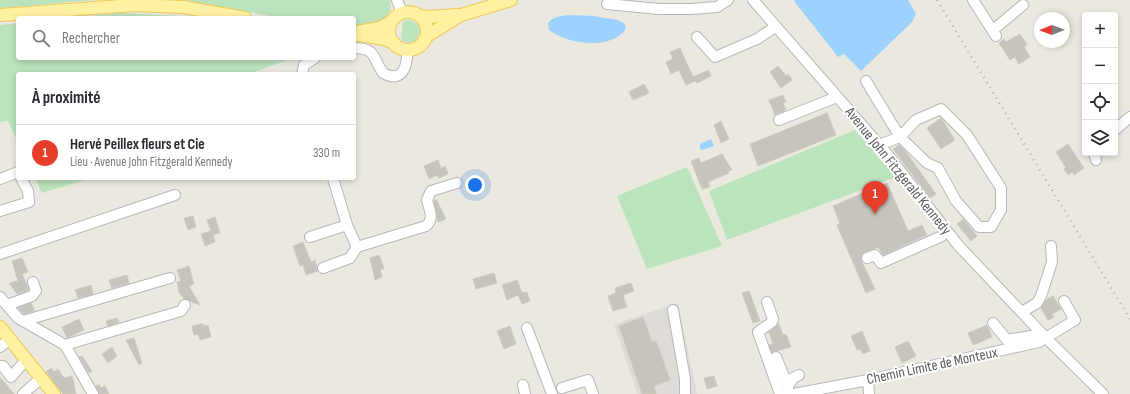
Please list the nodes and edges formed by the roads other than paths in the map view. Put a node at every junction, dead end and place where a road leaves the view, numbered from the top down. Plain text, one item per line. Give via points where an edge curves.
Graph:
1 (397, 0) edge
2 (511, 0) edge
3 (728, 0) edge
4 (752, 0) edge
5 (973, 0) edge
6 (607, 4) dead end
7 (1023, 4) dead end
8 (402, 13) junction
9 (0, 15) edge
10 (461, 15) junction
11 (234, 16) edge
12 (421, 16) junction
13 (391, 22) junction
14 (775, 27) junction
15 (356, 33) edge
16 (356, 33) edge
17 (427, 36) junction
18 (697, 37) dead end
19 (394, 43) junction
20 (356, 48) edge
21 (407, 50) junction
22 (312, 60) edge
23 (302, 72) edge
24 (866, 81) dead end
25 (837, 97) junction
26 (1130, 117) edge
27 (779, 120) dead end
28 (1118, 127) edge
29 (900, 136) junction
30 (879, 145) junction
31 (16, 173) edge
32 (0, 179) edge
33 (23, 180) edge
34 (334, 180) edge
35 (457, 183) dead end
36 (175, 195) dead end
37 (0, 211) edge
38 (347, 225) junction
39 (946, 231) junction
40 (310, 238) dead end
41 (1051, 246) dead end
42 (357, 247) junction
43 (0, 254) edge
44 (867, 258) dead end
45 (323, 268) dead end
46 (170, 278) dead end
47 (33, 282) dead end
48 (3, 301) edge
49 (1064, 301) dead end
50 (767, 302) dead end
51 (185, 305) dead end
52 (673, 310) dead end
53 (1022, 312) junction
54 (23, 321) junction
55 (993, 323) dead end
56 (0, 327) edge
57 (527, 328) dead end
58 (1044, 336) junction
59 (10, 339) junction
60 (65, 345) junction
61 (0, 347) edge
62 (776, 357) dead end
63 (26, 360) junction
64 (0, 366) edge
65 (799, 375) dead end
66 (41, 378) junction
67 (868, 380) junction
68 (562, 388) dead end
69 (790, 391) edge
70 (1100, 393) edge
71 (23, 394) edge
72 (54, 394) edge
73 (93, 394) edge
74 (552, 394) edge
75 (593, 394) edge
76 (685, 394) edge
77 (780, 394) edge
78 (869, 394) edge

1 - 8 street
2 - 10 main road
3 - 6 street via 717,7 691,9
4 - 14 street, Avenue John Fitzgerald Kennedy
5 - 7 street via 994,33
8 - 12 main road via 414,12
8 - 13 main road
9 - 11 main road via 134,5 183,7
10 - 12 main road
10 - 17 main road
12 - 17 main road via 427,25
13 - 15 main road via 379,28
13 - 19 main road via 389,32
14 - 18 street via 757,39 715,57
14 - 25 street, Avenue John Fitzgerald Kennedy
16 - 19 main road
17 - 21 main road via 420,46
19 - 21 main road
20 - 21 street via 369,50 382,72 393,76 404,70 407,64
22 - 23 street via 304,65
24 - 29 street
25 - 27 street
25 - 30 street, Avenue John Fitzgerald Kennedy
26 - 28 street
29 - 29 street via 926,163 938,168 956,201 979,227 991,227 1001,210 1001,188 967,135 941,109 916,120
29 - 30 street
30 - 39 street, Avenue John Fitzgerald Kennedy
31 - 32 street
33 - 37 street via 29,202
34 - 38 street
35 - 42 street via 431,191 426,200 431,217 430,223 426,226
36 - 43 street
38 - 40 street
38 - 42 street
39 - 44 street via 942,236 881,263 876,255
39 - 53 street, Avenue John Fitzgerald Kennedy
41 - 53 street via 1052,262 1041,296 1037,303
42 - 45 street via 350,258
46 - 54 street
47 - 48 street via 36,291 32,296
48 - 54 street
49 - 58 street via 1075,320
50 - 77 street via 773,319 758,332
51 - 60 street via 181,311
52 - 76 street via 685,379
53 - 58 street, Avenue John Fitzgerald Kennedy
54 - 60 street
55 - 58 street via 1007,340
56 - 59 main road
57 - 74 street
58 - 67 street, Chemin Limite de Monteux via 1039,342
58 - 70 street, Avenue John Fitzgerald Kennedy
59 - 61 street
59 - 63 main road
60 - 73 street
62 - 69 street
63 - 64 street via 11,377 3,366
63 - 66 main road
65 - 69 street via 793,378
66 - 71 street
66 - 72 main road
67 - 69 street, Chemin Limite de Monteux
67 - 78 street
68 - 75 street via 588,380

